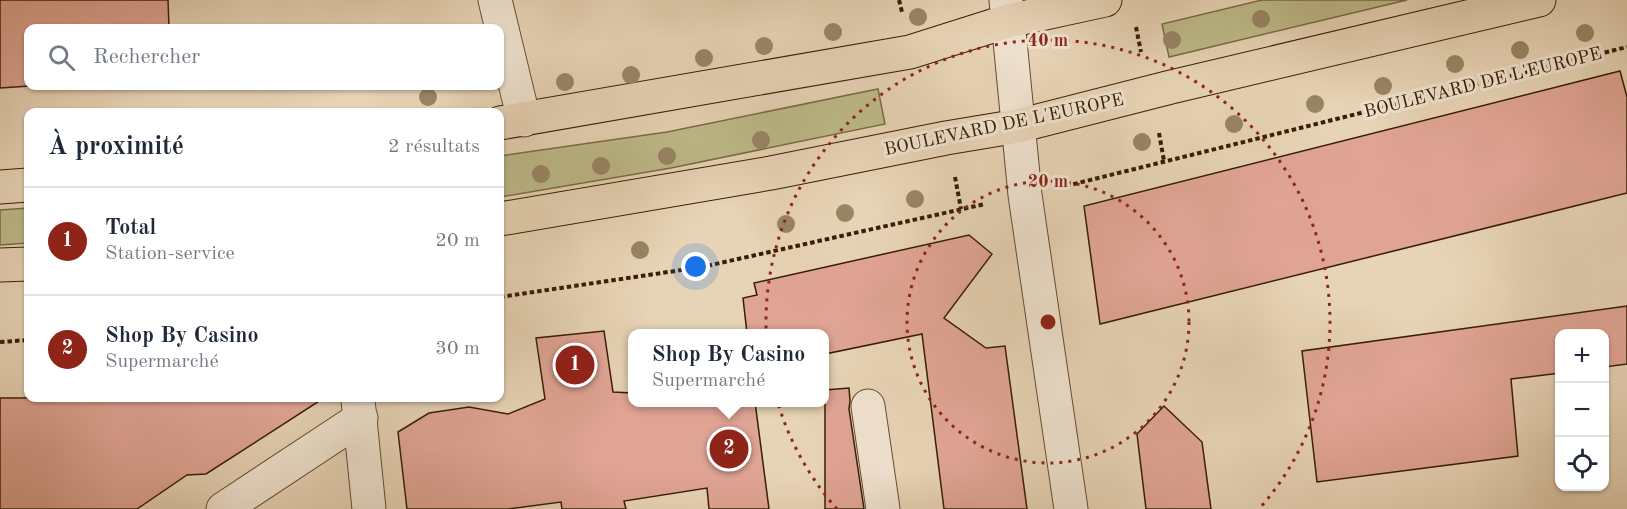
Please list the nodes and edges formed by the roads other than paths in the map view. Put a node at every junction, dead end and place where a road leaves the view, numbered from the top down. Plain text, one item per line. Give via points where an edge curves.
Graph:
1 (495, 0) edge
2 (1105, 0) edge
3 (1539, 0) edge
4 (1007, 10) edge
5 (498, 24) edge
6 (504, 64) edge
7 (512, 121) edge
8 (1018, 126) junction
9 (24, 186) edge
10 (0, 187) edge
11 (504, 218) edge
12 (24, 264) edge
13 (0, 265) edge
14 (868, 406) dead end
15 (359, 408) edge
16 (223, 509) edge
17 (369, 509) edge
18 (883, 509) edge
19 (1071, 509) edge

1 - 5 street
2 - 4 main road
3 - 8 main road, BOULEVARD DE L'EUROPE
4 - 7 main road via 910,52
4 - 8 street
6 - 7 street
8 - 11 main road, BOULEVARD DE L'EUROPE
8 - 19 street
9 - 10 main road
12 - 13 main road
14 - 18 street
15 - 16 street
15 - 17 street

